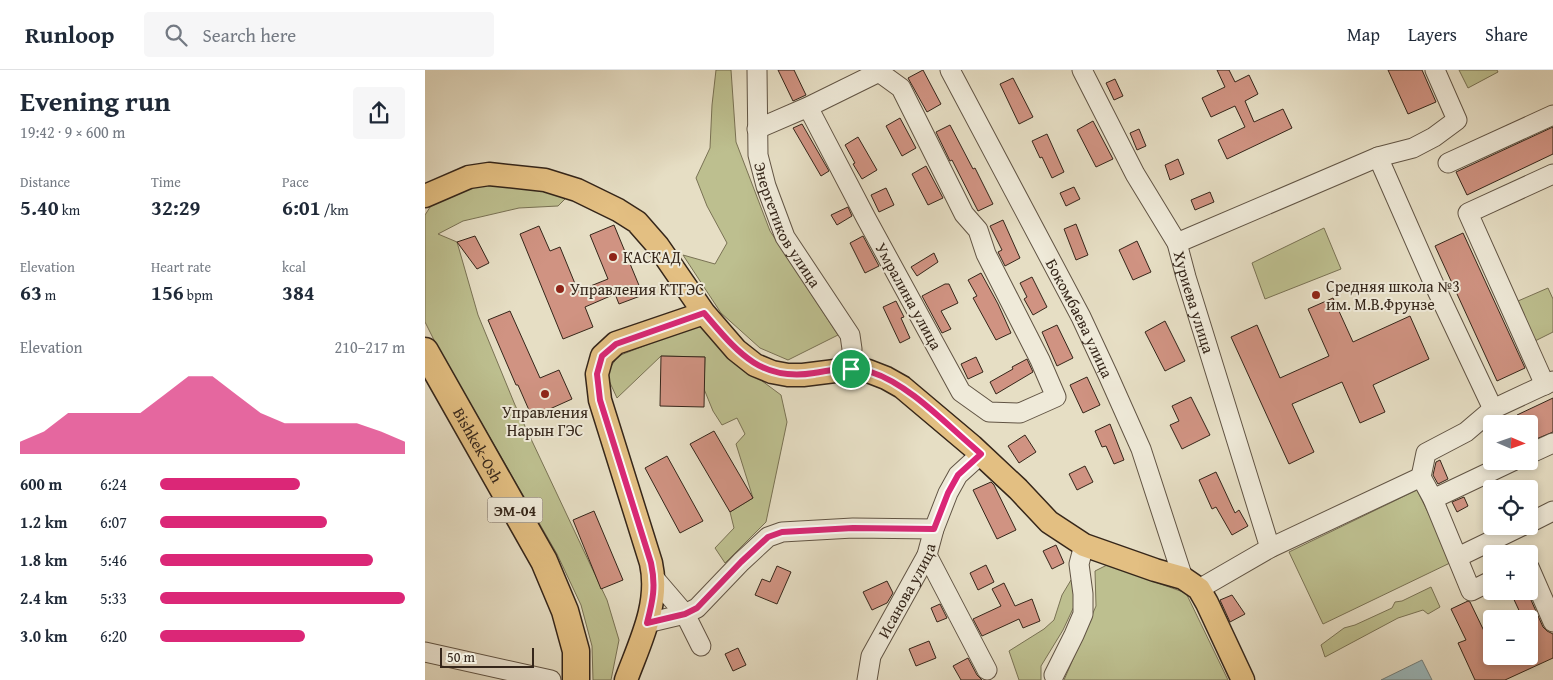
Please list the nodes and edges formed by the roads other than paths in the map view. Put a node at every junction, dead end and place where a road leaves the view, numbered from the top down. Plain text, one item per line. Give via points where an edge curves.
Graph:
1 (757, 70) edge
2 (950, 70) edge
3 (1082, 70) edge
4 (1435, 70) edge
5 (808, 107) junction
6 (1553, 115) edge
7 (757, 129) junction
8 (1378, 157) junction
9 (1448, 163) dead end
10 (1553, 174) edge
11 (425, 196) edge
12 (1177, 243) junction
13 (704, 313) junction
14 (425, 351) edge
15 (851, 369) junction
16 (1549, 383) edge
17 (1493, 410) junction
18 (1553, 443) edge
19 (1538, 450) edge
20 (981, 454) junction
21 (1494, 470) edge
22 (1421, 477) junction
23 (1433, 499) junction
24 (1553, 512) edge
25 (1538, 519) edge
26 (934, 529) junction
27 (1503, 535) edge
28 (1084, 545) junction
29 (1269, 548) junction
30 (927, 555) junction
31 (1458, 557) junction
32 (655, 579) junction
33 (1191, 584) junction
34 (1483, 585) edge
35 (1538, 588) edge
36 (685, 614) junction
37 (1553, 622) edge
38 (647, 623) junction
39 (701, 646) dead end
40 (425, 652) edge
41 (987, 670) dead end
42 (1054, 675) dead end
43 (551, 680) edge
44 (576, 680) edge
45 (626, 680) edge
46 (867, 680) edge
47 (1243, 680) edge

1 - 7 street, Энергетиков улица
2 - 33 street, Бокомбаева улица via 1108,375 1141,449
3 - 12 street, Хуриева улица via 1135,174
4 - 8 street via 1457,120 1413,148
5 - 5 street, Умралина улица via 879,72 901,88 964,214 977,230 1056,397 1020,413 989,412 961,392
5 - 7 street
6 - 9 street
7 - 15 street, Энергетиков улица via 758,155 765,186 785,237 850,335
8 - 12 street
8 - 17 street
10 - 16 street via 1468,213
11 - 13 main road via 469,177 489,174 545,180 577,190 637,222
12 - 29 street, Хуриева улица
13 - 15 main road via 736,350 755,365 772,372 803,375
13 - 32 main road via 616,344 602,356 597,374 600,400
14 - 44 highway, Bishkek-Osh / ЭМ-04 via 544,561 565,611 575,651
15 - 20 main road via 869,371 903,387
16 - 17 street
17 - 22 street via 1466,432 1426,453
18 - 19 street
20 - 26 street, Исанова улица via 958,475
20 - 28 main road via 1049,522
21 - 23 street
22 - 23 street
22 - 29 street
23 - 31 street
24 - 25 street
26 - 30 street, Исанова улица
26 - 36 street via 853,528 782,532 768,537 697,608
27 - 31 street
28 - 33 main road
28 - 42 street via 1079,564 1083,614
29 - 33 street
30 - 41 street
30 - 46 street, Исанова улица via 871,656
31 - 34 street via 1471,591
32 - 36 street
32 - 38 main road
33 - 47 main road via 1207,603
35 - 37 street
36 - 38 street
36 - 39 street
38 - 45 main road
40 - 43 street

